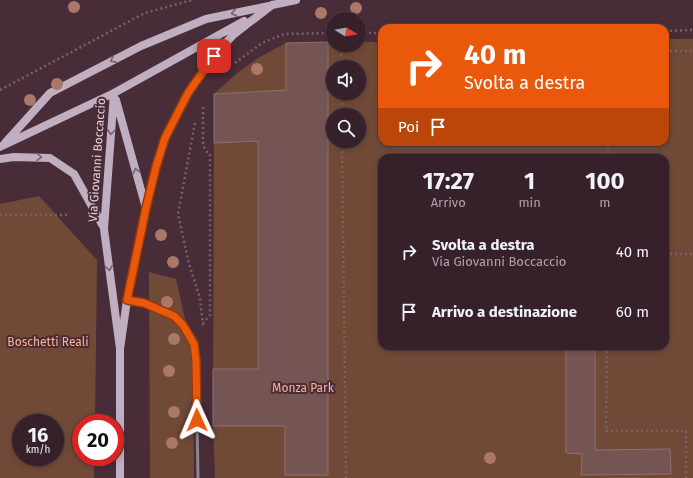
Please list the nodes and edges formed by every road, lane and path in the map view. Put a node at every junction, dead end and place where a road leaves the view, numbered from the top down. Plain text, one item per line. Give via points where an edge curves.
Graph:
1 (192, 0) edge
2 (296, 0) edge
3 (272, 6) junction
4 (693, 30) edge
5 (669, 31) edge
6 (326, 33) edge
7 (366, 33) edge
8 (378, 33) edge
9 (669, 51) edge
10 (693, 51) edge
11 (341, 54) dead end
12 (341, 60) edge
13 (233, 65) dead end
14 (0, 90) edge
15 (114, 93) junction
16 (203, 106) dead end
17 (196, 118) dead end
18 (1, 146) edge
19 (342, 148) edge
20 (0, 159) edge
21 (146, 208) junction
22 (0, 214) edge
23 (70, 215) dead end
24 (104, 229) junction
25 (669, 254) edge
26 (693, 254) edge
27 (127, 300) junction
28 (203, 323) junction
29 (194, 344) junction
30 (120, 349) junction
31 (607, 350) edge
32 (120, 478) edge
33 (198, 478) edge
34 (346, 478) edge
35 (686, 478) edge

1 - 14 path via 145,13
2 - 3 main road
3 - 15 main road
3 -> 18 main road via 206,19 140,46 50,93
3 - 21 main road, Via Giovanni Boccaccio via 233,35 214,56 188,93 165,138
4 - 5 path
6 - 13 path via 284,34 262,43
7 - 8 path
9 - 10 path
11 - 12 path
15 - 18 main road
21 -> 15 main road
15 -> 24 main road, Via Giovanni Boccaccio
16 - 28 path via 203,145 210,154 210,315
17 - 28 path via 178,214 189,264 200,298
19 - 34 path
20 -> 24 main road, Via Giovanni Boccaccio via 50,158 74,174
21 - 27 main road, Via Giovanni Boccaccio
22 - 23 path
24 -> 30 main road, Via Giovanni Boccaccio
25 - 26 path
27 - 29 lane via 144,303 174,316 183,325
27 - 30 main road, Via Giovanni Boccaccio
28 - 29 path via 200,336
29 - 33 lane
30 - 32 main road, Via Giovanni Boccaccio
31 - 35 path via 606,431 686,431

